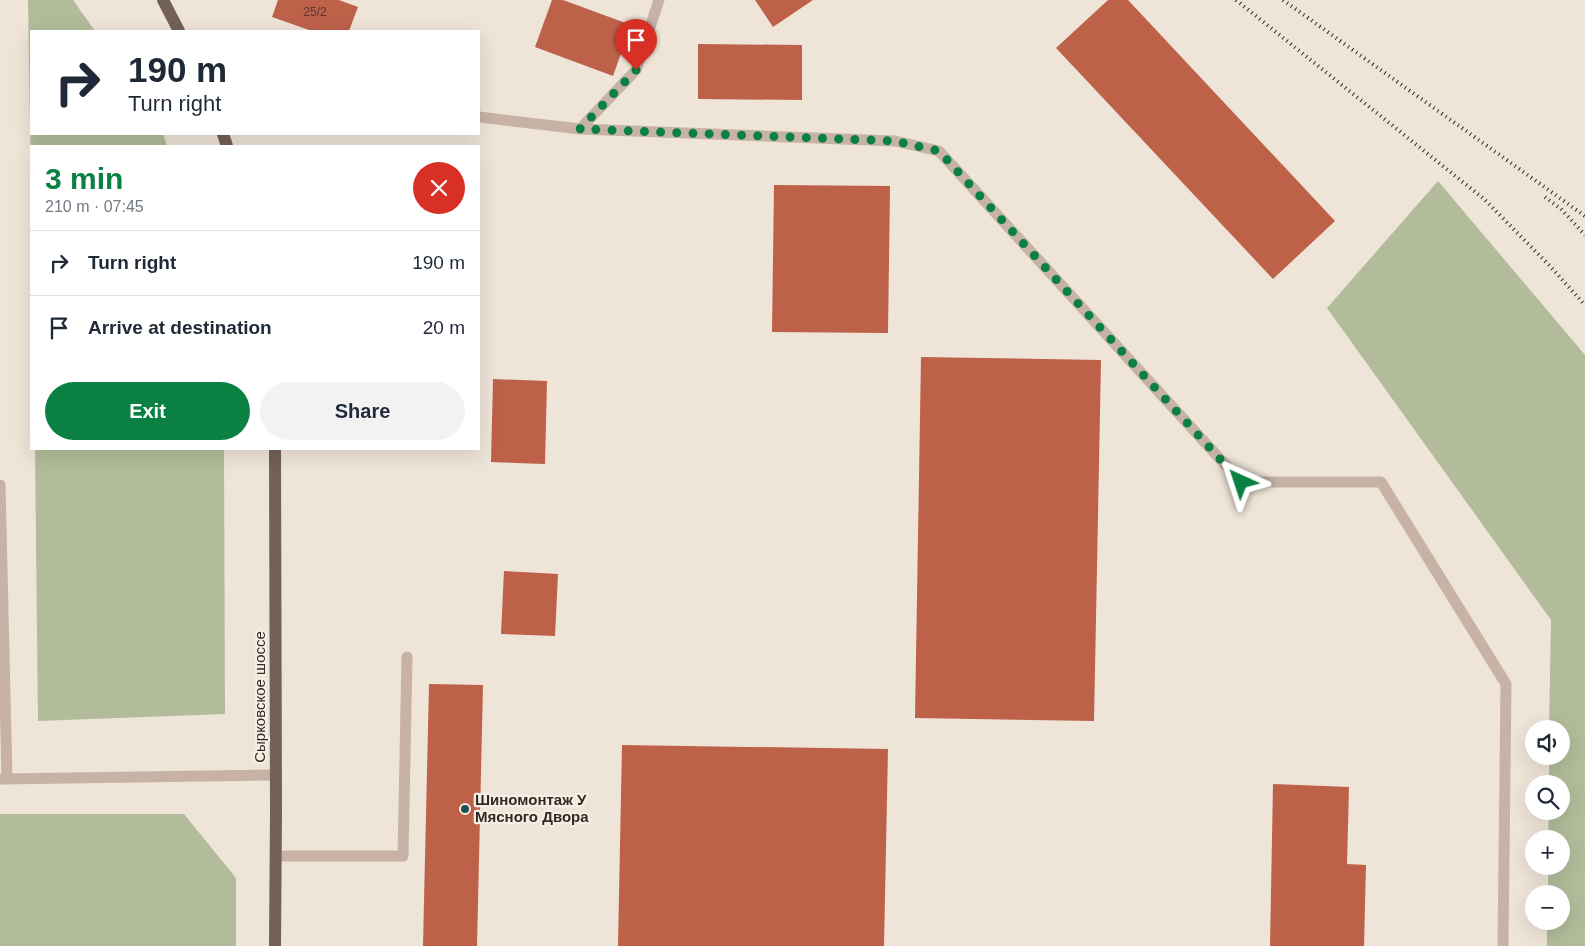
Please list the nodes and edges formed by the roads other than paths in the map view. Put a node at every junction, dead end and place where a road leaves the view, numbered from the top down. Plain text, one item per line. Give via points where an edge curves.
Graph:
1 (164, 0) edge
2 (659, 0) edge
3 (179, 30) edge
4 (480, 117) edge
5 (580, 129) junction
6 (275, 450) edge
7 (0, 485) edge
8 (407, 657) dead end
9 (276, 775) junction
10 (4, 779) edge
11 (276, 856) junction
12 (275, 946) edge
13 (1503, 946) edge

1 - 3 main road
2 - 5 lane via 636,70
4 - 5 lane
5 - 13 lane via 894,141 939,151 1241,482 1381,482 1506,684
6 - 9 main road, Сырковское шоссе
7 - 10 lane
8 - 11 lane via 403,856
9 - 10 lane
9 - 11 main road, Сырковское шоссе
11 - 12 main road, Сырковское шоссе

